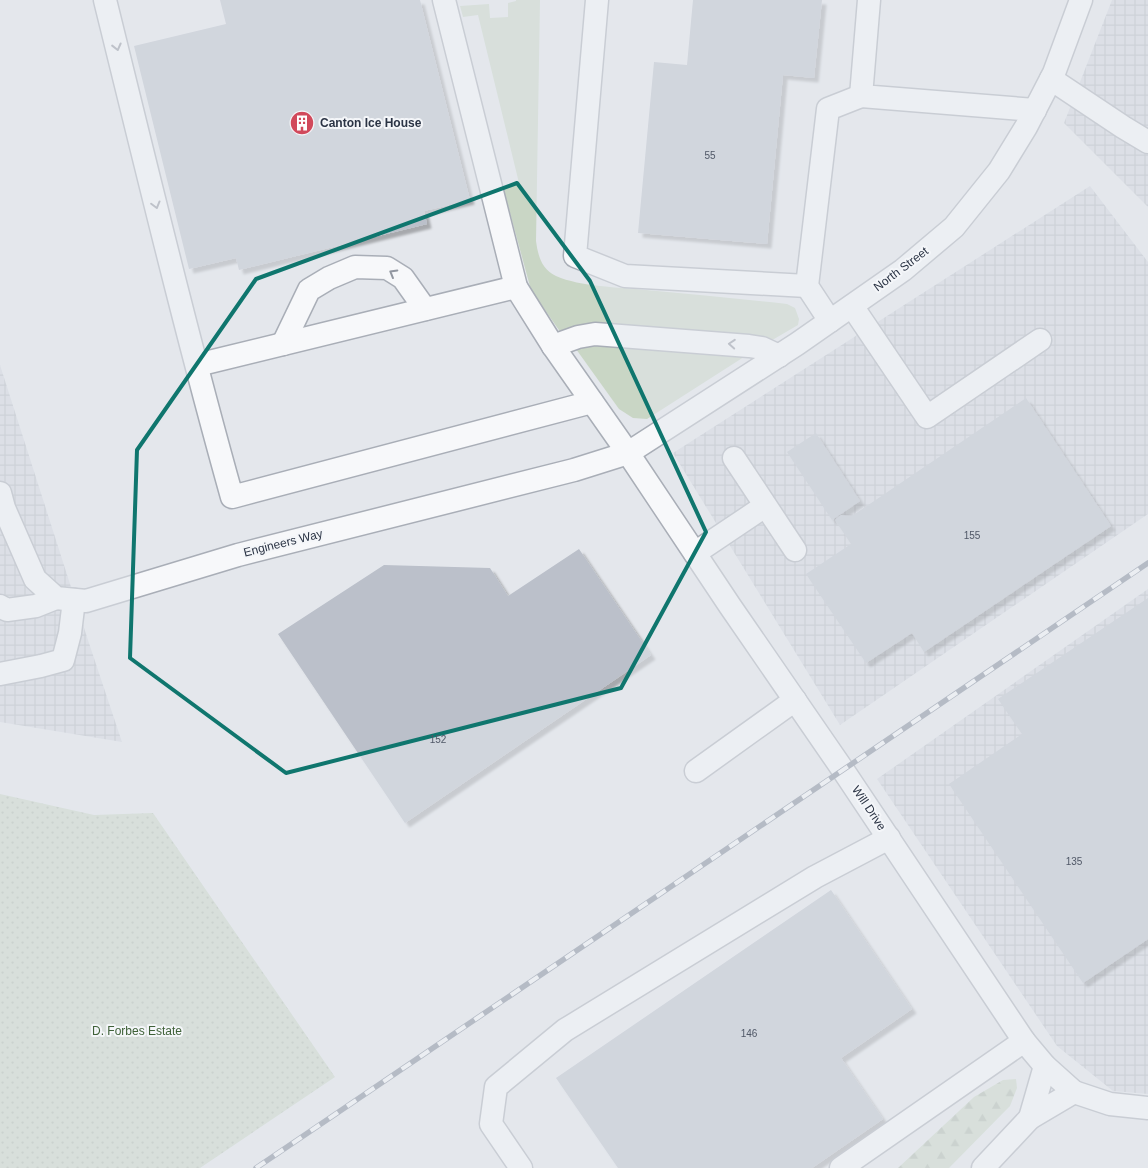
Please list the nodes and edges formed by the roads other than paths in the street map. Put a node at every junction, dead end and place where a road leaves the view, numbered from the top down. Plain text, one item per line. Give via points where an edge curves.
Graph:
1 (105, 0) edge
2 (444, 0) edge
3 (597, 0) edge
4 (869, 0) edge
5 (1080, 0) edge
6 (1051, 79) junction
7 (861, 96) junction
8 (1035, 110) junction
9 (1148, 142) edge
10 (807, 286) junction
11 (516, 287) junction
12 (852, 306) junction
13 (424, 309) junction
14 (830, 321) junction
15 (1040, 340) dead end
16 (284, 344) junction
17 (553, 346) junction
18 (779, 356) junction
19 (197, 365) junction
20 (592, 402) junction
21 (628, 453) junction
22 (734, 458) dead end
23 (0, 493) edge
24 (766, 506) junction
25 (795, 550) dead end
26 (695, 553) junction
27 (65, 599) junction
28 (0, 606) edge
29 (0, 674) edge
30 (795, 700) junction
31 (696, 771) dead end
32 (889, 838) junction
33 (1024, 1041) junction
34 (1045, 1066) junction
35 (1074, 1092) junction
36 (1148, 1108) edge
37 (1030, 1118) junction
38 (987, 1166) edge
39 (521, 1168) edge
40 (841, 1168) edge

1 -> 19 street
2 - 11 street, Will Drive
3 - 10 street via 575,256 625,276
4 - 7 street
5 - 6 street, North Street
6 - 8 street, North Street
6 - 9 street
7 - 8 street
7 - 10 street via 828,109
8 - 12 street, North Street via 999,171 954,227 903,270
10 - 14 street
11 - 13 street
11 - 17 street, Will Drive
12 - 14 street, North Street
12 - 15 street via 927,417
13 - 16 street
13 -> 16 street via 403,278 395,273 386,268 355,267 309,290
14 - 18 street, North Street
16 - 19 street
18 -> 17 street via 750,346 595,334
17 - 20 street, Will Drive
18 - 21 street, North Street
19 - 20 street via 232,497
20 - 21 street, Will Drive
21 - 26 street, Will Drive
21 - 27 street, Engineers Way via 574,470 238,555 86,601
22 - 24 street
23 - 27 street via 35,580
24 - 25 street
24 - 26 street
26 - 30 street, Will Drive
27 - 28 street, Engineers Way via 7,610
27 - 29 street via 70,633 63,660
30 - 31 street
30 - 32 street, Will Drive
32 - 33 street, Will Drive
32 - 39 street via 815,877 565,1030 496,1087 491,1124
33 - 34 street, Will Drive
33 - 40 street
34 - 35 street, Will Drive
34 - 37 street
35 - 36 street, Will Drive via 1110,1104
35 - 37 street
37 - 38 street

